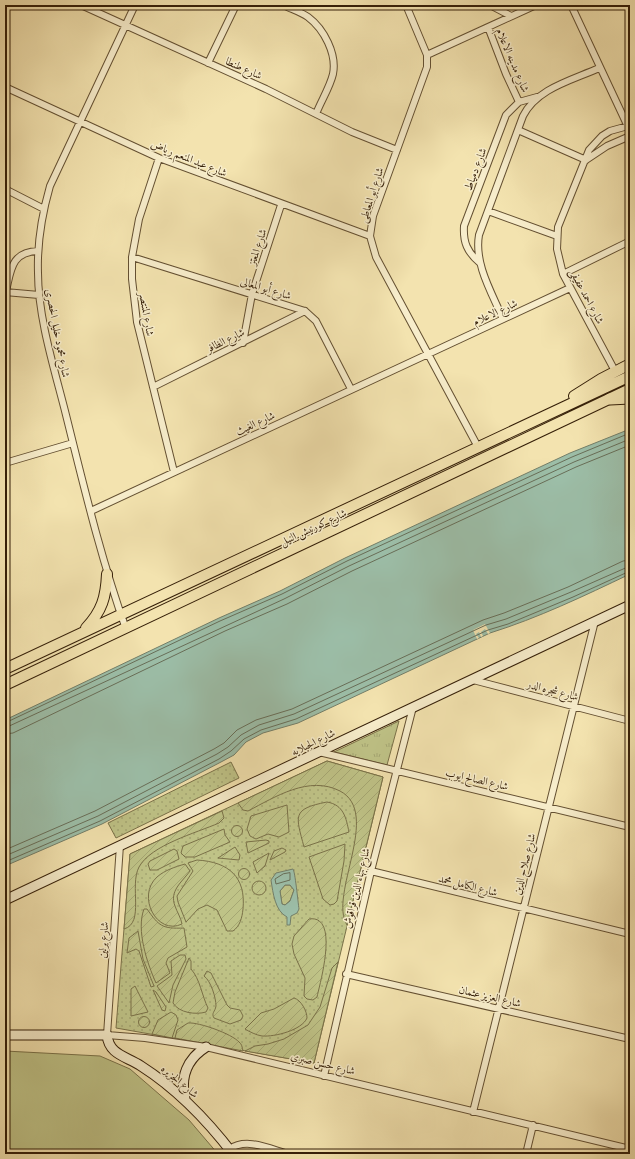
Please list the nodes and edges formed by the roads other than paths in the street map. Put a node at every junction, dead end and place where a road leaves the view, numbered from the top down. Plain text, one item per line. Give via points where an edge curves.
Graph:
1 (81, 5) edge
2 (135, 5) edge
3 (236, 5) edge
4 (283, 5) edge
5 (406, 5) edge
6 (490, 5) edge
7 (536, 5) edge
8 (571, 5) edge
9 (511, 16) junction
10 (125, 26) junction
11 (488, 27) junction
12 (427, 55) junction
13 (208, 63) junction
14 (600, 68) junction
15 (5, 87) edge
16 (537, 97) junction
17 (519, 102) junction
18 (316, 114) junction
19 (79, 122) junction
20 (629, 128) edge
21 (518, 130) junction
22 (630, 136) edge
23 (397, 150) junction
24 (159, 158) junction
25 (586, 160) junction
26 (5, 189) edge
27 (280, 204) junction
28 (44, 209) junction
29 (488, 211) junction
30 (370, 236) junction
31 (557, 236) junction
32 (630, 241) edge
33 (38, 250) junction
34 (132, 258) junction
35 (480, 263) junction
36 (563, 274) junction
37 (570, 288) junction
38 (6, 292) edge
39 (252, 294) junction
40 (39, 295) junction
41 (305, 311) junction
42 (503, 319) junction
43 (243, 342) junction
44 (428, 353) junction
45 (630, 364) edge
46 (615, 371) junction
47 (630, 376) edge
48 (153, 387) junction
49 (351, 389) junction
50 (630, 390) edge
51 (630, 398) edge
52 (610, 399) junction
53 (547, 413) junction
54 (73, 443) junction
55 (478, 447) junction
56 (5, 463) edge
57 (174, 472) junction
58 (91, 511) junction
59 (108, 574) junction
60 (630, 605) edge
61 (621, 609) junction
62 (630, 612) edge
63 (121, 614) junction
64 (595, 621) junction
65 (126, 628) junction
66 (82, 632) junction
67 (5, 669) edge
68 (471, 679) junction
69 (5, 685) edge
70 (574, 706) junction
71 (413, 707) junction
72 (630, 721) edge
73 (319, 752) junction
74 (396, 770) junction
75 (549, 806) junction
76 (630, 827) edge
77 (120, 845) junction
78 (371, 871) junction
79 (5, 900) edge
80 (523, 909) junction
81 (630, 934) edge
82 (346, 974) junction
83 (498, 1008) junction
84 (107, 1035) junction
85 (5, 1036) edge
86 (630, 1039) edge
87 (206, 1047) junction
88 (324, 1076) junction
89 (185, 1099) junction
90 (472, 1112) junction
91 (534, 1125) junction
92 (630, 1149) edge
93 (232, 1152) edge
94 (288, 1154) edge
95 (526, 1154) edge

1 - 10 street, شارع طنطا
2 - 10 street, شارع محمود خليل الحصرى
3 - 13 street
4 - 18 street via 308,17 320,28 333,57 333,74
5 - 12 street
6 - 9 street
7 - 9 street
8 - 14 street
9 - 11 street
10 - 13 street, شارع طنطا
10 - 19 street, شارع محمود خليل الحصرى
11 - 12 street
11 - 17 street, شارع مدينه الاعلام
12 - 23 street, شارع أبو المعاطى via 427,67
13 - 18 street, شارع طنطا
14 - 16 street, شارع دمياط
14 - 20 street
15 - 19 street, شارع عبد المنعم رياض
16 - 17 street, شارع دمياط
16 - 21 street, شارع دمياط via 527,109
17 - 35 street, شارع دمياط via 506,115 464,226 463,237 466,247
18 - 23 street, شارع طنطا
19 - 24 street, شارع عبد المنعم رياض
19 - 28 street, شارع محمود خليل الحصرى via 59,165
20 - 25 street, شارع احمد عفيفى via 610,131 602,136 589,150
21 - 25 street
21 - 29 street, شارع دمياط
22 - 25 street via 607,146
23 - 30 street, شارع أبو المعاطى via 373,216
24 - 27 street, شارع عبد المنعم رياض
24 - 34 street, شارع المنتصر via 139,220
25 - 31 street, شارع احمد عفيفى via 558,227
26 - 28 street
27 - 30 street, شارع عبد المنعم رياض
27 - 39 street, شارع المعتز
28 - 33 street, شارع محمود خليل الحصرى
29 - 31 street
29 - 35 street, شارع دمياط via 478,244
30 - 44 street, شارع أبو المعاطى via 376,257
31 - 36 street, شارع احمد عفيفى via 557,249
32 - 36 street
33 - 38 street via 22,254 16,259 11,266
33 - 40 street, شارع محمود خليل الحصرى
34 - 39 street, شارع أبو المعالى
34 - 48 street, شارع المنتصر via 133,301
35 - 42 street, شارع دمياط
36 - 37 street, شارع احمد عفيفى
37 - 42 street, شارع الاعلام
37 - 46 street, شارع احمد عفيفى
38 - 40 street
39 - 41 street, شارع أبو المعالى
39 - 43 street, شارع المعتز
40 - 54 street, شارع محمود خليل الحصرى
41 - 43 street, شارع الظافر
41 - 49 street, شارع أبو المعالى via 316,320
42 - 44 street, شارع الاعلام
43 - 48 street, شارع الظافر
44 - 49 street, شارع الغيث
44 - 55 street, شارع أبو المعاطى
45 - 46 main road
46 - 53 main road
47 - 53 main road, شارع كورنيش النيل
48 - 57 street, شارع المنتصر
49 - 57 street, شارع الغيث
50 - 52 main road, شارع كورنيش النيل
51 - 52 highway
52 - 65 main road, شارع كورنيش النيل
53 - 55 main road, شارع كورنيش النيل
54 - 56 street
54 - 58 street, شارع محمود خليل الحصرى
55 - 63 main road, شارع كورنيش النيل
57 - 58 street, شارع الغيث
58 - 59 street, شارع محمود خليل الحصرى
59 - 63 street, شارع محمود خليل الحصرى
59 - 66 main road via 103,604
60 - 61 street, شارع الجبلايه
61 - 62 street
61 - 64 street, شارع الجبلايه
63 - 65 street, شارع محمود خليل الحصرى
63 - 66 main road, شارع كورنيش النيل
64 - 68 street, شارع الجبلايه
64 - 70 street, شارع صلاح الدين
65 - 69 main road, شارع كورنيش النيل
66 - 67 main road, شارع كورنيش النيل
68 - 70 street, شارع شجره الدر
68 - 71 street, شارع الجبلايه
70 - 72 street, شارع شجره الدر
70 - 75 street, شارع صلاح الدين
71 - 73 street, شارع الجبلايه
71 - 74 street, شارع بهاء الدين قراقوش
73 - 74 street, شارع الصالح ايوب
73 - 77 street, شارع الجبلايه
74 - 75 street, شارع الصالح ايوب
74 - 78 street, شارع بهاء الدين قراقوش
75 - 76 street, شارع الصالح ايوب
75 - 80 street, شارع صلاح الدين
77 - 79 street, شارع الجبلايه
77 - 84 street, شارع برلين
78 - 80 street, شارع الكامل محمد
78 - 82 street, شارع بهاء الدين قراقوش
80 - 81 street, شارع الكامل محمد
80 - 83 street, شارع صلاح الدين
82 - 83 street, شارع العزيز عثمان
82 - 88 street, شارع بهاء الدين قراقوش
83 - 86 street, شارع العزيز عثمان
83 - 90 street, شارع صلاح الدين
84 - 85 street, شارع حسن صبري
84 - 87 street, شارع حسن صبري
84 - 89 street, شارع الجزيره via 112,1050 141,1066
87 - 88 street, شارع حسن صبري
87 - 89 street via 193,1058 185,1073
88 - 90 street, شارع حسن صبري
89 - 93 street, شارع الجزيره
90 - 91 street, شارع حسن صبري
91 - 92 street, شارع حسن صبري
91 - 95 street
93 - 94 street via 240,1144 247,1144

